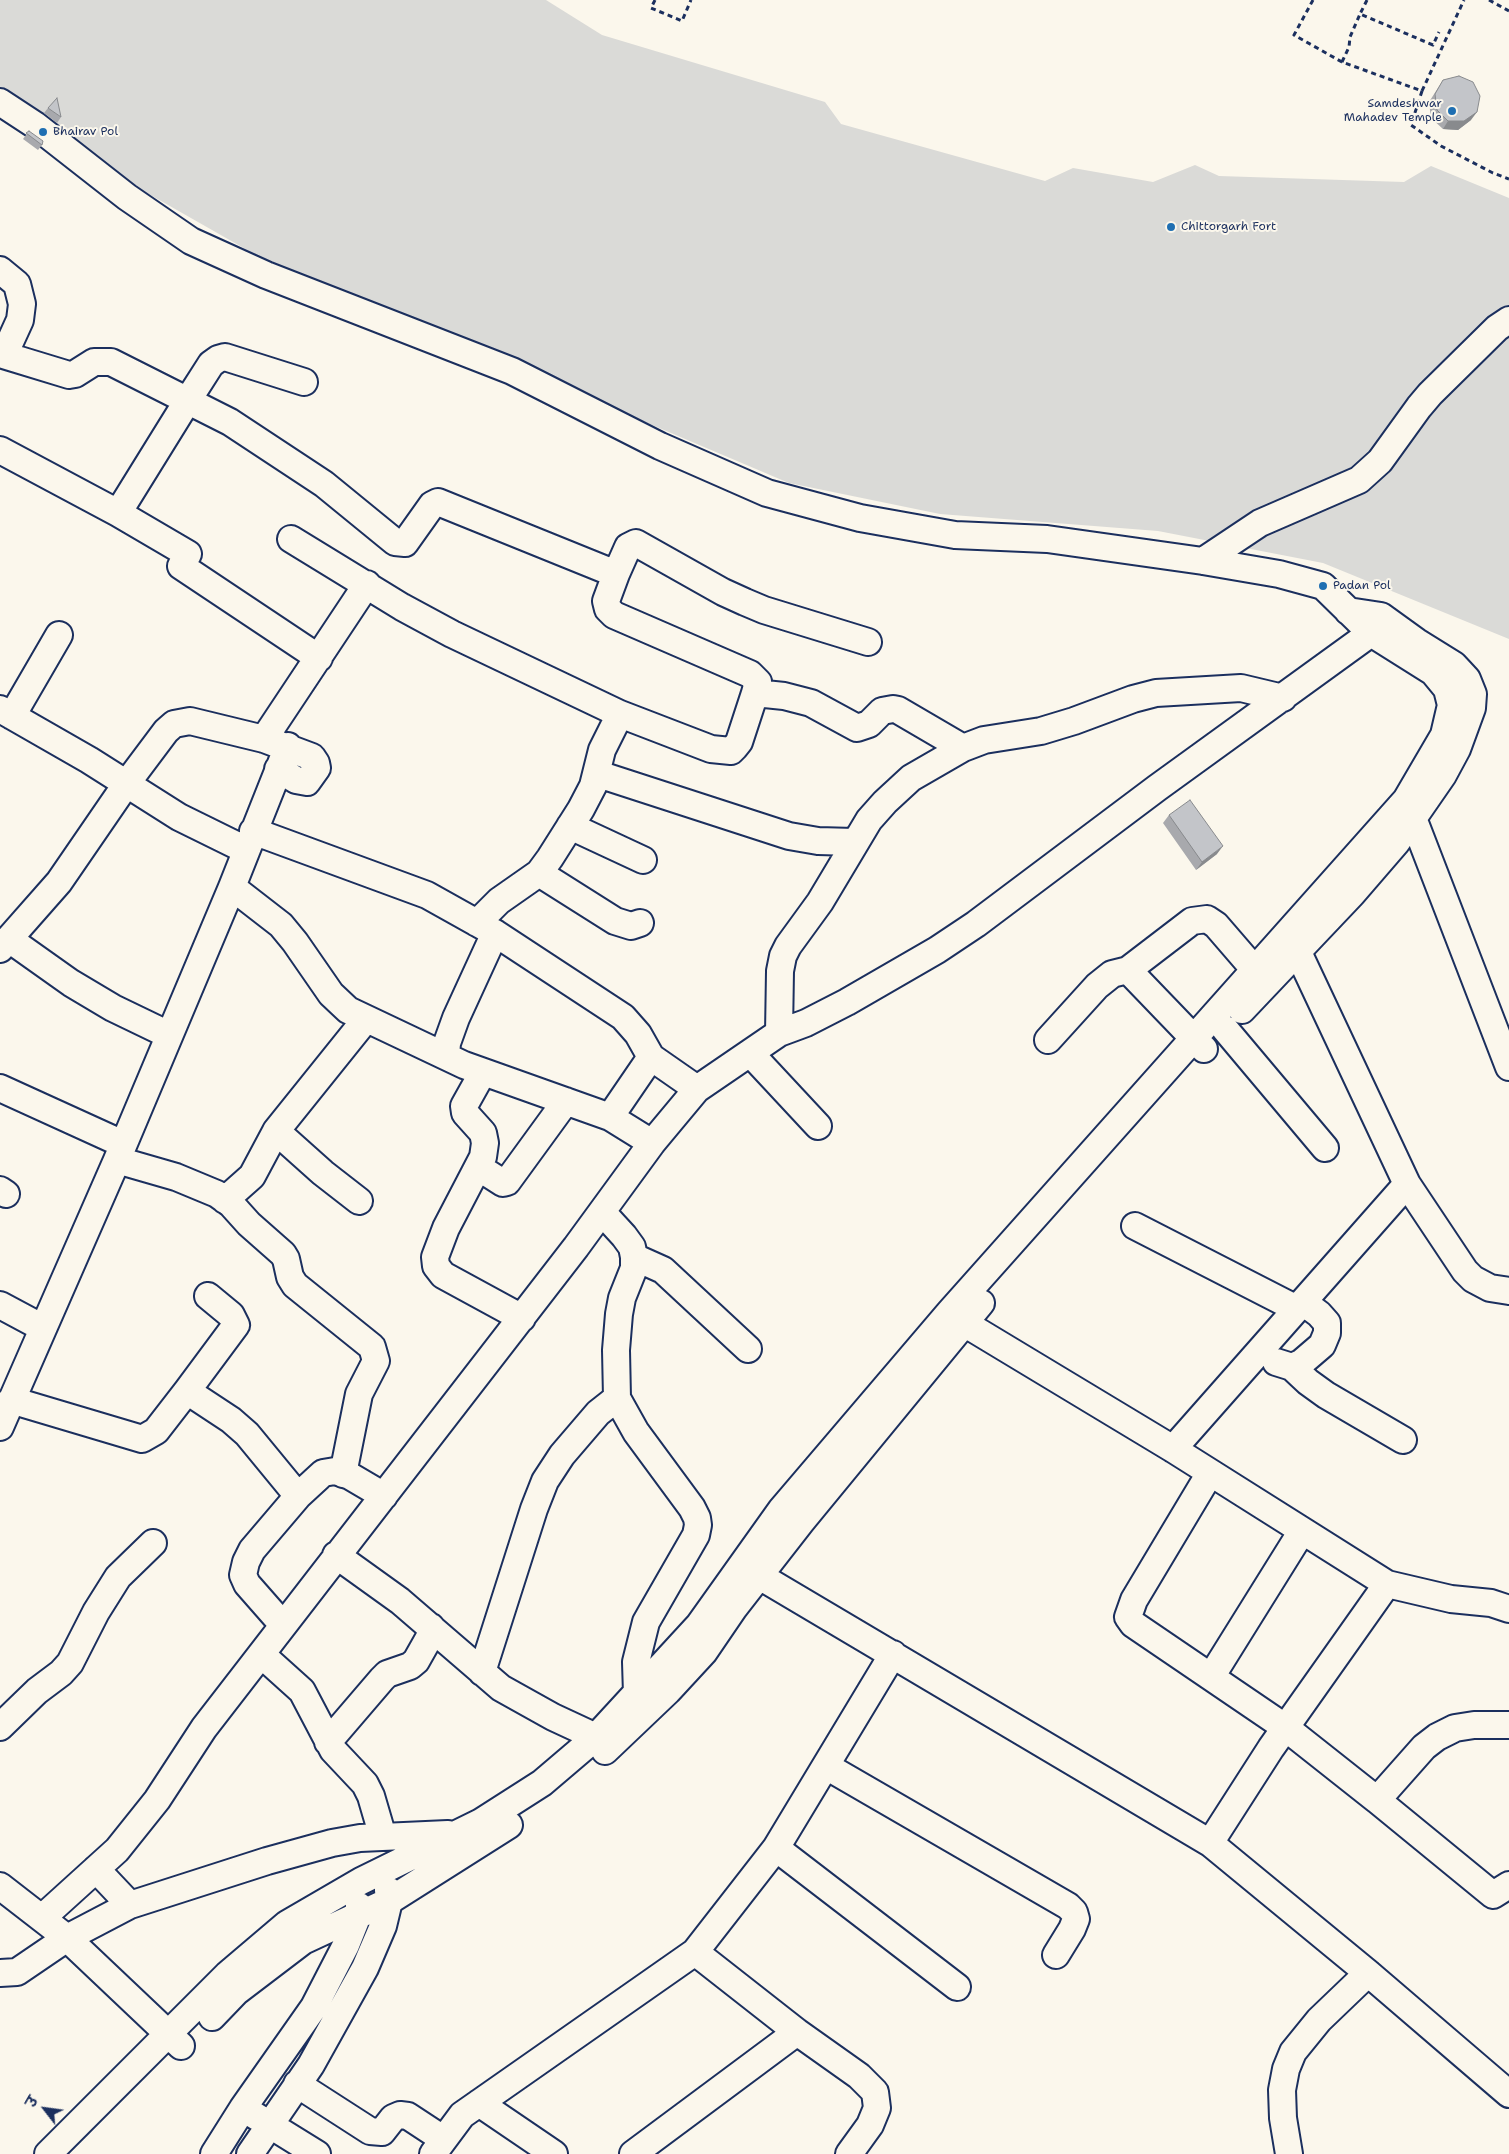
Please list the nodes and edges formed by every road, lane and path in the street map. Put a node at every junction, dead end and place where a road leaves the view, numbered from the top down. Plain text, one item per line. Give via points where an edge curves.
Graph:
1 (655, 0) edge
2 (691, 0) edge
3 (1313, 0) edge
4 (1367, 0) edge
5 (1464, 0) edge
6 (1489, 0) edge
7 (1509, 11) edge
8 (1360, 14) junction
9 (1439, 32) dead end
10 (1342, 62) junction
11 (1422, 91) junction
12 (0, 102) edge
13 (1509, 179) edge
14 (0, 270) edge
15 (1509, 320) edge
16 (2, 354) edge
17 (304, 382) dead end
18 (188, 400) junction
19 (0, 450) edge
20 (118, 513) junction
21 (291, 539) dead end
22 (1204, 561) junction
23 (616, 574) junction
24 (367, 584) junction
25 (1376, 624) junction
26 (59, 634) dead end
27 (868, 642) dead end
28 (319, 658) junction
29 (755, 693) junction
30 (1283, 698) junction
31 (6, 713) edge
32 (620, 714) junction
33 (962, 748) junction
34 (277, 751) junction
35 (598, 774) junction
36 (127, 783) junction
37 (1410, 809) junction
38 (570, 826) junction
39 (250, 841) junction
40 (854, 842) junction
41 (643, 860) dead end
42 (539, 872) junction
43 (232, 886) junction
44 (640, 923) dead end
45 (486, 928) junction
46 (4, 944) edge
47 (1297, 950) junction
48 (1128, 970) junction
49 (1254, 970) junction
50 (366, 1018) junction
51 (1225, 1029) junction
52 (778, 1034) junction
53 (169, 1035) junction
54 (1048, 1040) dead end
55 (1199, 1044) junction
56 (750, 1053) junction
57 (446, 1056) junction
58 (650, 1057) junction
59 (1509, 1067) edge
60 (483, 1072) junction
61 (0, 1088) edge
62 (697, 1089) junction
63 (566, 1101) junction
64 (610, 1117) junction
65 (818, 1126) dead end
66 (276, 1131) junction
67 (652, 1143) junction
68 (1325, 1148) dead end
69 (120, 1152) junction
70 (478, 1168) junction
71 (1407, 1184) junction
72 (226, 1200) junction
73 (359, 1201) dead end
74 (602, 1212) junction
75 (1135, 1226) dead end
76 (634, 1257) junction
77 (1509, 1290) edge
78 (208, 1296) dead end
79 (0, 1305) edge
80 (1300, 1305) junction
81 (522, 1318) junction
82 (956, 1318) junction
83 (43, 1328) junction
84 (748, 1349) dead end
85 (1259, 1352) junction
86 (1292, 1367) junction
87 (187, 1391) junction
88 (617, 1398) junction
89 (5, 1411) edge
90 (1402, 1440) dead end
91 (1173, 1449) junction
92 (1210, 1473) junction
93 (343, 1474) junction
94 (298, 1496) junction
95 (384, 1496) junction
96 (1302, 1531) junction
97 (153, 1543) dead end
98 (336, 1555) junction
99 (751, 1570) junction
100 (1387, 1584) junction
101 (1509, 1609) edge
102 (283, 1625) junction
103 (430, 1627) junction
104 (893, 1654) junction
105 (262, 1655) junction
106 (482, 1672) junction
107 (1211, 1677) junction
108 (637, 1694) junction
109 (1509, 1725) edge
110 (0, 1727) edge
111 (1286, 1728) junction
112 (596, 1737) junction
113 (328, 1742) junction
114 (826, 1766) junction
115 (1377, 1800) junction
116 (459, 1834) junction
117 (383, 1837) junction
118 (1210, 1843) junction
119 (776, 1848) junction
120 (386, 1869) junction
121 (96, 1870) junction
122 (361, 1881) junction
123 (0, 1886) edge
124 (1504, 1896) edge
125 (389, 1901) junction
126 (130, 1905) junction
127 (358, 1915) junction
128 (42, 1918) junction
129 (67, 1938) junction
130 (695, 1952) junction
131 (1056, 1955) dead end
132 (0, 1972) edge
133 (1368, 1973) junction
134 (957, 1987) dead end
135 (797, 2032) junction
136 (176, 2040) junction
137 (297, 2084) junction
138 (1509, 2094) edge
139 (479, 2103) junction
140 (243, 2108) junction
141 (270, 2124) junction
142 (438, 2146) edge
143 (48, 2154) edge
144 (70, 2154) edge
145 (214, 2154) edge
146 (250, 2154) edge
147 (317, 2154) edge
148 (554, 2154) edge
149 (634, 2154) edge
150 (849, 2154) edge
151 (1289, 2154) edge

1 - 2 path via 651,8 682,21
3 - 10 path via 1294,35
4 - 8 path
5 - 11 path
6 - 7 path
8 - 9 path via 1433,45
8 - 10 path
10 - 11 path
11 - 13 path via 1411,125 1441,146
12 - 22 street via 191,241 266,275 512,371 660,446 767,493 860,518 955,535 1047,539
14 - 16 street via 16,284 22,304 20,320
15 - 22 street via 1496,328 1430,394 1380,461 1359,480 1260,523
16 - 18 street via 69,375 94,362 111,362
17 - 18 street via 225,357 211,364
18 - 20 street
18 - 23 street via 230,422 324,484 395,542 405,543 432,505 438,502
19 - 20 street
20 - 28 street via 188,554 181,566
21 - 24 street
22 - 25 street via 1271,572 1323,586 1348,611
23 - 27 street via 628,547 636,543 751,605
23 - 29 street via 606,601 614,615 750,674 758,682
24 - 28 street
24 - 32 street via 452,634
25 - 30 street
25 - 37 street via 1417,642 1454,664 1467,679 1473,694 1472,708 1457,749 1443,775
26 - 31 street
28 - 34 street
29 - 32 street via 739,742 731,751 711,749
29 - 33 street via 811,703 857,728 869,724 882,711 898,710
30 - 33 street via 1241,688 1156,693 1062,726 984,740
30 - 52 street via 953,939 832,1010
31 - 36 street
32 - 35 street via 602,750
33 - 40 street via 911,778 885,802
34 - 36 street via 190,721 182,722 166,731
34 - 39 street
35 - 38 street
35 - 40 street via 789,836
36 - 39 street via 179,817
36 - 46 street via 59,882
37 - 47 street via 1373,870
37 - 49 street
37 - 59 street
38 - 41 street
38 - 42 street
39 - 43 street
39 - 45 street via 427,895
40 - 52 street via 783,956
42 - 44 street via 615,921 631,926
42 - 45 street via 499,901
43 - 50 street via 281,925 339,1002
43 - 53 street
45 - 57 street via 447,1043
45 - 58 street via 623,1017 638,1034
46 - 53 street via 113,1008
47 - 51 street
47 - 71 street
48 - 49 street via 1192,920 1199,919 1207,919 1216,925
48 - 54 street via 1112,974 1098,986
48 - 55 street
49 - 55 street
50 - 57 street
50 - 66 street
51 - 55 street
51 - 68 street
52 - 56 street
53 - 69 street
55 - 82 street via 1098,1169
56 - 62 street
56 - 65 street
57 - 60 street
58 - 62 street
58 - 64 street
60 - 63 street
60 - 70 street via 464,1106 465,1113 483,1133 483,1157
61 - 69 street
62 - 67 street
63 - 64 street
63 - 70 street via 506,1182 502,1183
64 - 67 street
66 - 72 street via 252,1176
66 - 73 street
67 - 74 street
69 - 72 street
69 - 83 street
70 - 81 street via 446,1228 435,1257 436,1266 443,1275
71 - 77 street via 1465,1272 1490,1288
71 - 80 street
72 - 93 street via 283,1254 295,1285 372,1347 375,1354 374,1368 359,1394
74 - 76 street via 632,1247
74 - 81 street
75 - 80 street
76 - 84 street via 663,1270
76 - 88 street via 634,1268 619,1314
78 - 87 street via 232,1315 236,1325
79 - 83 street
80 - 85 street
80 - 86 street via 1319,1314 1327,1323 1327,1333 1312,1354
81 - 95 street
82 - 91 street
82 - 99 street via 938,1358 869,1424 801,1522
83 - 89 street
85 - 86 street
85 - 91 street
86 - 90 street via 1326,1394
87 - 89 street via 156,1431 142,1439
87 - 94 street via 224,1414 247,1434
88 - 106 street via 598,1413 562,1455 545,1481
88 - 108 street via 636,1432 692,1508 698,1525 696,1535 646,1622 636,1662
91 - 92 street
92 - 96 street
92 - 107 street via 1134,1600 1128,1617 1133,1624
93 - 94 street via 335,1471 322,1473
93 - 95 street
94 - 102 street via 252,1550 244,1574 247,1584
95 - 98 street
96 - 100 street
96 - 107 street
97 - 110 street via 118,1577 70,1663
98 - 102 street
98 - 103 street via 400,1600
99 - 104 street
99 - 108 street
99 - 125 street via 734,1608 704,1652 668,1691 570,1781 532,1810
100 - 101 street
100 - 111 street
102 - 105 street
103 - 106 street
103 - 113 street via 425,1646 416,1661 387,1674
104 - 114 street
104 - 118 street
105 - 113 street via 302,1691
105 - 121 street via 204,1728 157,1800 117,1850
106 - 112 street via 501,1688
107 - 111 street
108 - 112 street
109 - 115 street via 1455,1728 1437,1737 1424,1747
111 - 115 street
111 - 118 street
112 - 116 street via 542,1783
113 - 117 street via 365,1784
114 - 119 street
114 - 131 street via 1068,1906 1076,1919
115 - 124 street
116 - 117 street
116 - 120 street
117 - 126 street via 332,1843
118 - 133 street
119 - 130 street
119 - 134 street
120 - 122 street
120 - 125 street
121 - 126 street
121 - 128 street
122 - 127 street
122 - 136 street via 287,1924 260,1944 227,1974
123 - 128 street
125 - 127 street
125 - 137 street via 383,1926 365,1968
126 - 129 street
127 - 136 street via 310,1938 280,1957
127 - 140 street via 314,2007
128 - 129 street
129 - 132 street via 17,1972
129 - 136 street
130 - 135 street
130 - 139 street
133 - 138 street
133 - 151 street via 1319,2020 1293,2052 1282,2090
135 - 149 street
135 - 150 street via 859,2076 875,2092 877,2108
136 - 143 street
136 - 144 street
137 - 141 street
137 - 142 street via 370,2131 382,2132 393,2118 408,2116
139 - 142 street via 462,2115
139 - 148 street
140 - 141 street
140 - 145 street
141 - 146 street
141 - 147 street

